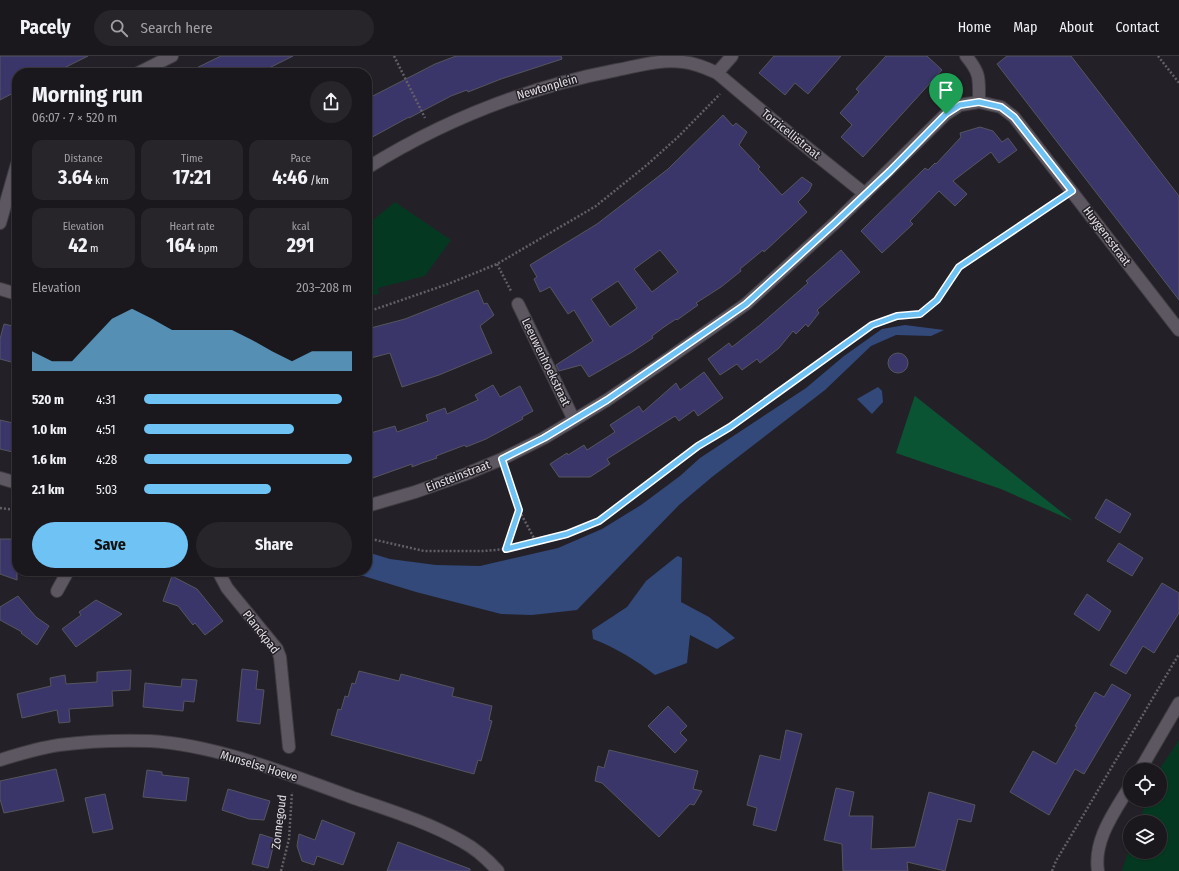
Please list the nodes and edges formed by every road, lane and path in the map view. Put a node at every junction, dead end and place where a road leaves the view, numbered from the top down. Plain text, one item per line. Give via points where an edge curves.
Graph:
1 (172, 56) edge
2 (394, 56) edge
3 (732, 56) edge
4 (966, 56) edge
5 (1158, 56) edge
6 (148, 68) edge
7 (717, 73) junction
8 (1179, 83) edge
9 (730, 84) junction
10 (979, 102) junction
11 (432, 131) junction
12 (372, 165) edge
13 (12, 181) edge
14 (1072, 191) junction
15 (865, 194) junction
16 (0, 223) edge
17 (497, 264) junction
18 (0, 289) edge
19 (12, 293) edge
20 (518, 304) joint
21 (372, 310) edge
22 (1179, 330) edge
23 (574, 420) junction
24 (502, 459) junction
25 (0, 478) edge
26 (12, 482) edge
27 (372, 505) edge
28 (0, 508) edge
29 (12, 509) edge
30 (519, 510) junction
31 (372, 539) edge
32 (536, 542) junction
33 (506, 549) junction
34 (65, 576) edge
35 (220, 576) edge
36 (57, 591) dead end
37 (1179, 654) edge
38 (1179, 703) edge
39 (289, 747) dead end
40 (0, 760) edge
41 (1144, 763) edge
42 (291, 775) junction
43 (1123, 798) edge
44 (281, 871) edge
45 (498, 871) edge
46 (1052, 871) edge
47 (1098, 871) edge

1 - 6 street
2 - 11 path
3 - 7 street
4 - 10 street via 974,65 979,78
5 - 8 path
7 - 9 street, Torricellistraat
7 - 11 street, Newtonplein via 702,66 666,61 595,74 509,98
9 - 15 street, Torricellistraat
9 - 17 path via 679,136 596,206
10 - 14 street, Huygensstraat via 1001,107 1014,117
10 - 15 street, Einsteinstraat via 960,105 946,114
11 - 12 street, Newtonplein
13 - 16 street
14 - 22 street, Huygensstraat
14 - 32 path via 959,267 937,300 920,314 897,316 872,325 730,427 698,446 599,521 567,534
15 - 23 street, Einsteinstraat via 746,304 620,392
17 - 20 path
17 - 21 path
18 - 19 street
20 - 23 street, Leeuwenhoekstraat
23 - 24 street, Einsteinstraat
24 - 27 street, Einsteinstraat via 415,492
24 - 30 path
25 - 26 street
28 - 29 path
30 - 32 path
30 - 33 path
31 - 33 path via 424,551
32 - 33 path
34 - 36 street
35 - 39 street, Planckpad via 277,649 280,657
37 - 46 path
38 - 41 street
40 - 42 street, Munselse Hoeve via 58,745 115,740 151,741 204,749
42 - 44 path, Zonnegoud via 289,839
42 - 45 street, Munselse Hoeve via 446,832 465,843
43 - 47 street via 1101,839

